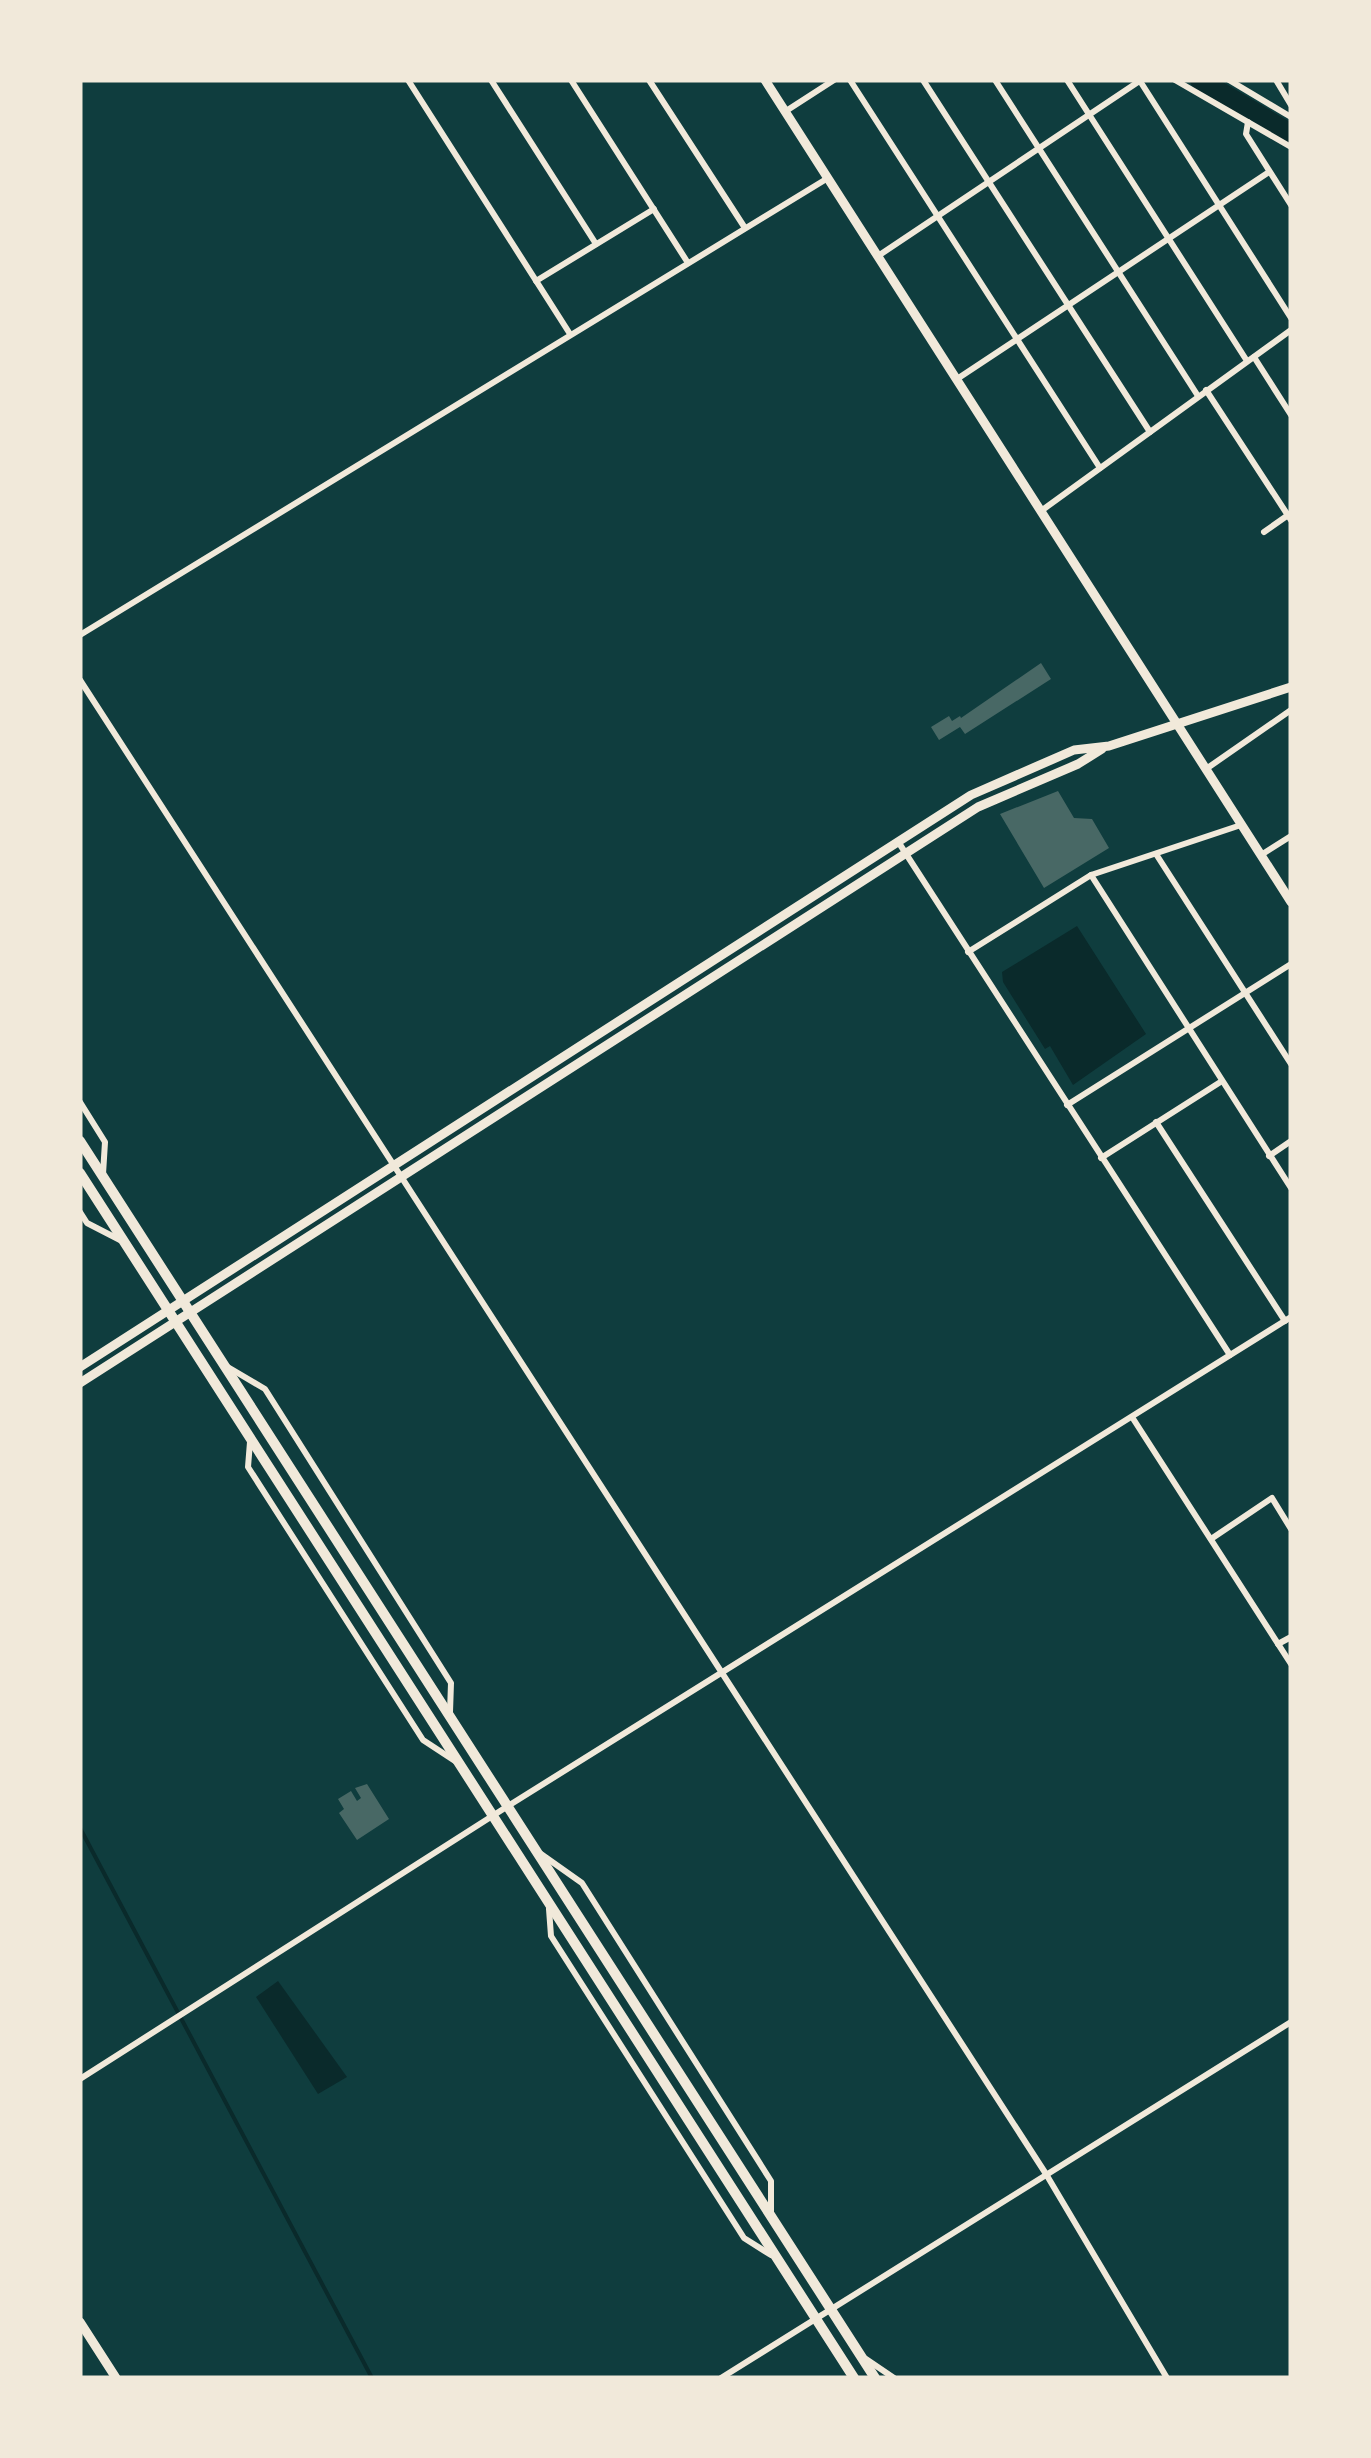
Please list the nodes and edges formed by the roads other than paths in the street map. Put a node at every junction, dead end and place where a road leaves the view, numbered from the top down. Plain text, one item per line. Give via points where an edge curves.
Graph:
1 (419, 80) edge
2 (491, 80) edge
3 (571, 80) edge
4 (649, 80) edge
5 (765, 80) edge
6 (834, 80) edge
7 (850, 80) edge
8 (923, 80) edge
9 (995, 80) edge
10 (1067, 80) edge
11 (1140, 80) edge
12 (1175, 80) edge
13 (1229, 80) edge
14 (1276, 80) edge
15 (410, 83) edge
16 (786, 111) junction
17 (1290, 112) edge
18 (1090, 114) junction
19 (1248, 122) junction
20 (1038, 148) junction
21 (1291, 148) edge
22 (1270, 172) junction
23 (828, 178) junction
24 (988, 182) junction
25 (1216, 205) junction
26 (1291, 205) edge
27 (654, 209) junction
28 (938, 214) junction
29 (745, 228) junction
30 (1169, 240) junction
31 (596, 244) junction
32 (878, 256) junction
33 (688, 262) junction
34 (1118, 271) junction
35 (536, 281) junction
36 (1066, 305) junction
37 (1291, 318) edge
38 (1291, 330) edge
39 (570, 334) junction
40 (1017, 339) junction
41 (1250, 359) junction
42 (957, 379) junction
43 (1206, 390) junction
44 (1198, 396) junction
45 (1291, 415) edge
46 (1150, 432) junction
47 (1100, 468) junction
48 (1041, 511) junction
49 (1290, 516) edge
50 (1264, 532) dead end
51 (80, 635) edge
52 (80, 680) edge
53 (1291, 687) edge
54 (1291, 710) edge
55 (1174, 724) junction
56 (1108, 746) junction
57 (1205, 770) junction
58 (1241, 825) junction
59 (1291, 836) edge
60 (899, 843) junction
61 (905, 854) junction
62 (1156, 854) junction
63 (1261, 856) junction
64 (1091, 875) junction
65 (1291, 902) edge
66 (968, 952) junction
67 (1291, 964) edge
68 (1246, 992) junction
69 (1191, 1028) junction
70 (1291, 1064) edge
71 (1222, 1081) junction
72 (80, 1102) edge
73 (1067, 1105) junction
74 (1156, 1122) junction
75 (80, 1141) edge
76 (1291, 1141) edge
77 (1269, 1156) junction
78 (1101, 1158) junction
79 (394, 1165) junction
80 (80, 1173) edge
81 (102, 1176) junction
82 (401, 1176) junction
83 (1291, 1188) edge
84 (80, 1212) edge
85 (125, 1243) junction
86 (184, 1301) junction
87 (168, 1310) junction
88 (191, 1313) junction
89 (1288, 1319) edge
90 (176, 1322) junction
91 (1230, 1355) junction
92 (225, 1365) junction
93 (80, 1366) edge
94 (80, 1383) edge
95 (1132, 1417) junction
96 (250, 1438) junction
97 (1291, 1528) edge
98 (1211, 1539) junction
99 (1291, 1637) edge
100 (1278, 1644) junction
101 (1291, 1664) edge
102 (723, 1674) junction
103 (450, 1716) junction
104 (460, 1764) junction
105 (508, 1806) junction
106 (494, 1818) junction
107 (536, 1850) junction
108 (1291, 2022) edge
109 (80, 2079) edge
110 (1046, 2174) junction
111 (771, 2215) junction
112 (831, 2309) junction
113 (816, 2319) junction
114 (80, 2322) edge
115 (861, 2355) junction
116 (116, 2378) edge
117 (721, 2378) edge
118 (854, 2378) edge
119 (875, 2378) edge
120 (894, 2378) edge
121 (1168, 2378) edge

1 - 15 street
2 - 31 street
3 - 27 street
4 - 29 street
5 - 16 main road
6 - 16 street
7 - 28 street
8 - 24 street
9 - 20 street
10 - 18 street
11 - 18 street
11 - 25 street
12 - 19 street
13 - 17 street
14 - 17 street
15 - 35 street
16 - 23 main road
18 - 20 street
18 - 30 street
19 - 21 street
19 - 22 street via 1246,134
20 - 24 street
20 - 34 street
22 - 25 street
22 - 26 street
23 - 29 street
23 - 32 main road
24 - 28 street
24 - 36 street
25 - 30 street
25 - 37 street
27 - 31 street
27 - 33 street
28 - 32 street
28 - 40 street
29 - 33 street
30 - 34 street
30 - 41 street
31 - 35 street
32 - 42 main road
33 - 39 street
34 - 36 street
34 - 44 street
35 - 39 street
36 - 40 street
36 - 46 street
38 - 41 street
39 - 51 street
40 - 42 street
40 - 47 street
41 - 43 street
41 - 45 street
42 - 48 main road
43 - 44 street
43 - 49 street
44 - 46 street
46 - 47 street
47 - 48 street
48 - 55 main road
49 - 50 street
52 - 79 street
53 - 55 main road
54 - 57 street
55 - 56 main road
55 - 57 main road
56 - 60 main road via 1074,750 1009,776
56 - 61 main road via 978,806
57 - 58 main road
58 - 62 street
58 - 63 main road
59 - 63 street
60 - 61 street
60 - 79 main road
61 - 66 street
61 - 82 main road
62 - 64 street
62 - 68 street
63 - 65 main road
64 - 66 street
64 - 69 street
66 - 73 street
67 - 68 street
68 - 69 street
68 - 70 street
69 - 71 street
69 - 73 street
71 - 74 street
71 - 77 street
72 - 81 street via 106,1142
73 - 78 street
74 - 78 street
74 - 89 street
75 - 81 main road
76 - 77 street
77 - 83 street
78 - 91 street
79 - 82 street
79 - 86 main road
80 - 85 main road
81 - 86 main road
82 - 88 main road
82 - 102 street
84 - 85 street via 87,1224
85 - 87 main road
86 - 87 main road
86 - 88 main road
87 - 90 main road
87 - 93 main road
88 - 90 main road
88 - 92 main road
89 - 91 street
90 - 94 main road
90 - 96 main road
91 - 95 street
92 - 103 main road
92 - 103 street via 266,1389 451,1683
95 - 98 street
95 - 102 street
96 - 104 main road
96 - 104 street via 248,1467 384,1680 423,1740
97 - 98 street via 1272,1498
98 - 100 street
99 - 100 street
100 - 101 street
102 - 105 street
102 - 110 street
103 - 105 main road
104 - 106 main road
105 - 106 street
105 - 107 main road
106 - 109 street
106 - 113 main road
107 - 111 main road
107 - 111 street via 582,1883 771,2181
108 - 110 street
110 - 112 street
110 - 121 street
111 - 112 main road
112 - 113 street
112 - 115 main road
113 - 117 street
113 - 118 main road
114 - 116 main road
115 - 119 main road
115 - 120 street

